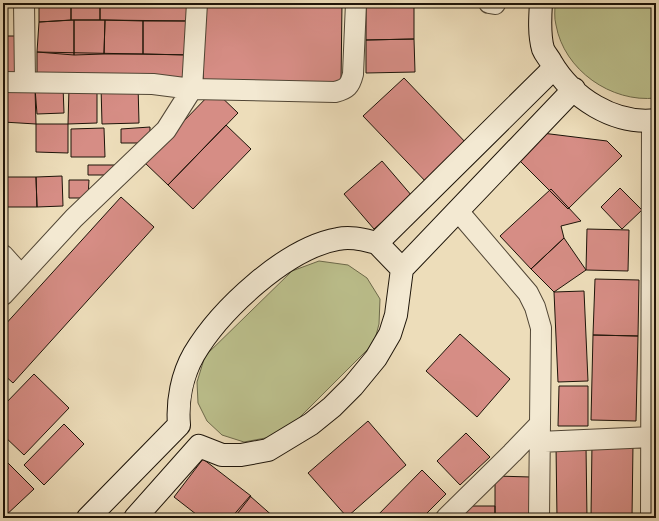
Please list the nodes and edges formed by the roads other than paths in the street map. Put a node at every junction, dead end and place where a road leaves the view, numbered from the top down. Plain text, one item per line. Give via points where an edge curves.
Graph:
1 (24, 3) edge
2 (198, 3) edge
3 (356, 3) edge
4 (541, 3) edge
5 (554, 68) junction
6 (3, 82) edge
7 (25, 82) junction
8 (192, 89) junction
9 (574, 89) junction
10 (654, 120) edge
11 (458, 211) junction
12 (377, 243) junction
13 (3, 255) edge
14 (402, 269) junction
15 (22, 275) junction
16 (3, 295) edge
17 (179, 425) junction
18 (540, 433) junction
19 (652, 437) junction
20 (199, 446) junction
21 (88, 518) edge
22 (136, 518) edge
23 (446, 518) edge
24 (539, 518) edge
25 (651, 518) edge

1 - 7 street
2 - 8 street
3 - 8 street via 353,74 348,88 335,92
4 - 5 street via 540,31 543,50
5 - 9 street via 565,83
5 - 12 street
6 - 7 street
7 - 8 street via 153,84
8 - 15 street via 166,130 74,218
9 - 10 street via 594,106 621,118
9 - 11 street
10 - 19 street
11 - 14 street
11 - 18 street via 528,292 535,307 541,328
12 - 14 street
12 - 17 street via 339,238 310,247 279,264 236,303 194,355 179,398
13 - 15 street
14 - 20 street via 396,315 390,334 354,386 332,407 311,424 268,450 241,455 222,455
15 - 16 street
17 - 20 street
17 - 21 street
18 - 19 street
18 - 23 street via 512,453
18 - 24 street
19 - 25 street
20 - 22 street

